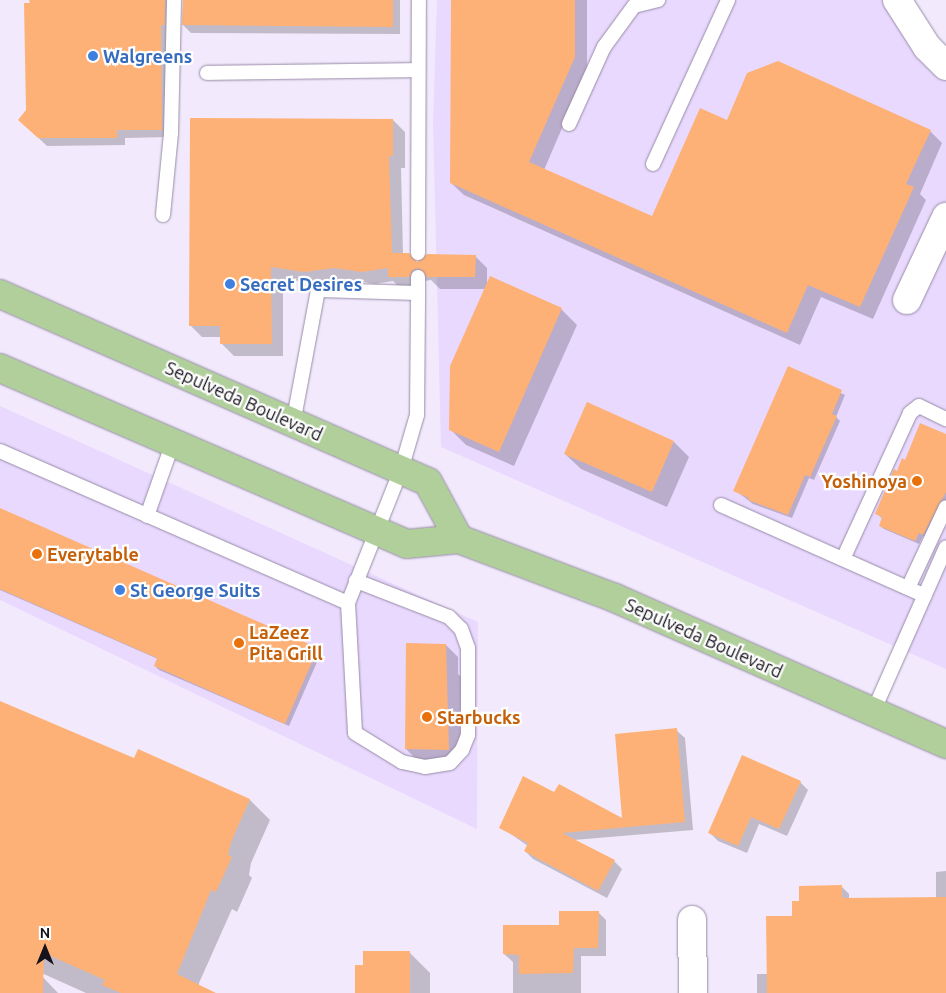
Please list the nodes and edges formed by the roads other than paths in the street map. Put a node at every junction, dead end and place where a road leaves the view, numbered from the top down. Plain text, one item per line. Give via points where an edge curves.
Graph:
1 (174, 0) edge
2 (419, 0) edge
3 (658, 0) edge
4 (728, 0) edge
5 (896, 0) edge
6 (946, 66) edge
7 (418, 70) junction
8 (208, 73) dead end
9 (569, 124) dead end
10 (653, 164) dead end
11 (162, 215) dead end
12 (946, 216) edge
13 (418, 254) dead end
14 (418, 277) dead end
15 (418, 293) junction
16 (0, 294) edge
17 (907, 300) dead end
18 (0, 368) edge
19 (946, 419) edge
20 (293, 424) junction
21 (172, 445) junction
22 (0, 452) edge
23 (401, 470) junction
24 (721, 505) dead end
25 (946, 507) edge
26 (147, 516) junction
27 (377, 531) junction
28 (459, 539) junction
29 (946, 547) edge
30 (843, 559) junction
31 (356, 581) junction
32 (908, 588) junction
33 (925, 596) junction
34 (348, 603) junction
35 (873, 712) junction
36 (946, 744) edge
37 (692, 920) dead end
38 (693, 993) edge

1 - 11 lane via 171,133
2 - 7 lane
3 - 9 lane via 634,6 604,47
4 - 10 lane
5 - 6 street via 927,47
7 - 8 lane
7 - 13 lane
12 - 17 street
14 - 15 lane
15 - 20 lane via 318,290
15 - 23 lane via 417,416
16 - 20 main road, Sepulveda Boulevard
18 - 21 main road, Sepulveda Boulevard
19 - 30 lane via 919,406 910,413
20 - 23 main road, Sepulveda Boulevard
21 - 26 lane
21 - 27 main road, Sepulveda Boulevard
22 - 26 lane
23 - 27 lane
23 - 28 main road, Sepulveda Boulevard via 428,482
24 - 30 lane
25 - 32 lane
26 - 34 lane
27 - 28 main road, Sepulveda Boulevard via 407,544
27 - 31 lane
28 - 35 main road, Sepulveda Boulevard via 615,598
29 - 33 lane
30 - 32 lane
31 - 34 lane
31 - 34 lane via 449,617 461,629 468,648 468,735 462,750 450,762 425,767 402,762 355,733
32 - 33 lane
33 - 35 lane
35 - 36 main road, Sepulveda Boulevard
37 - 38 street

